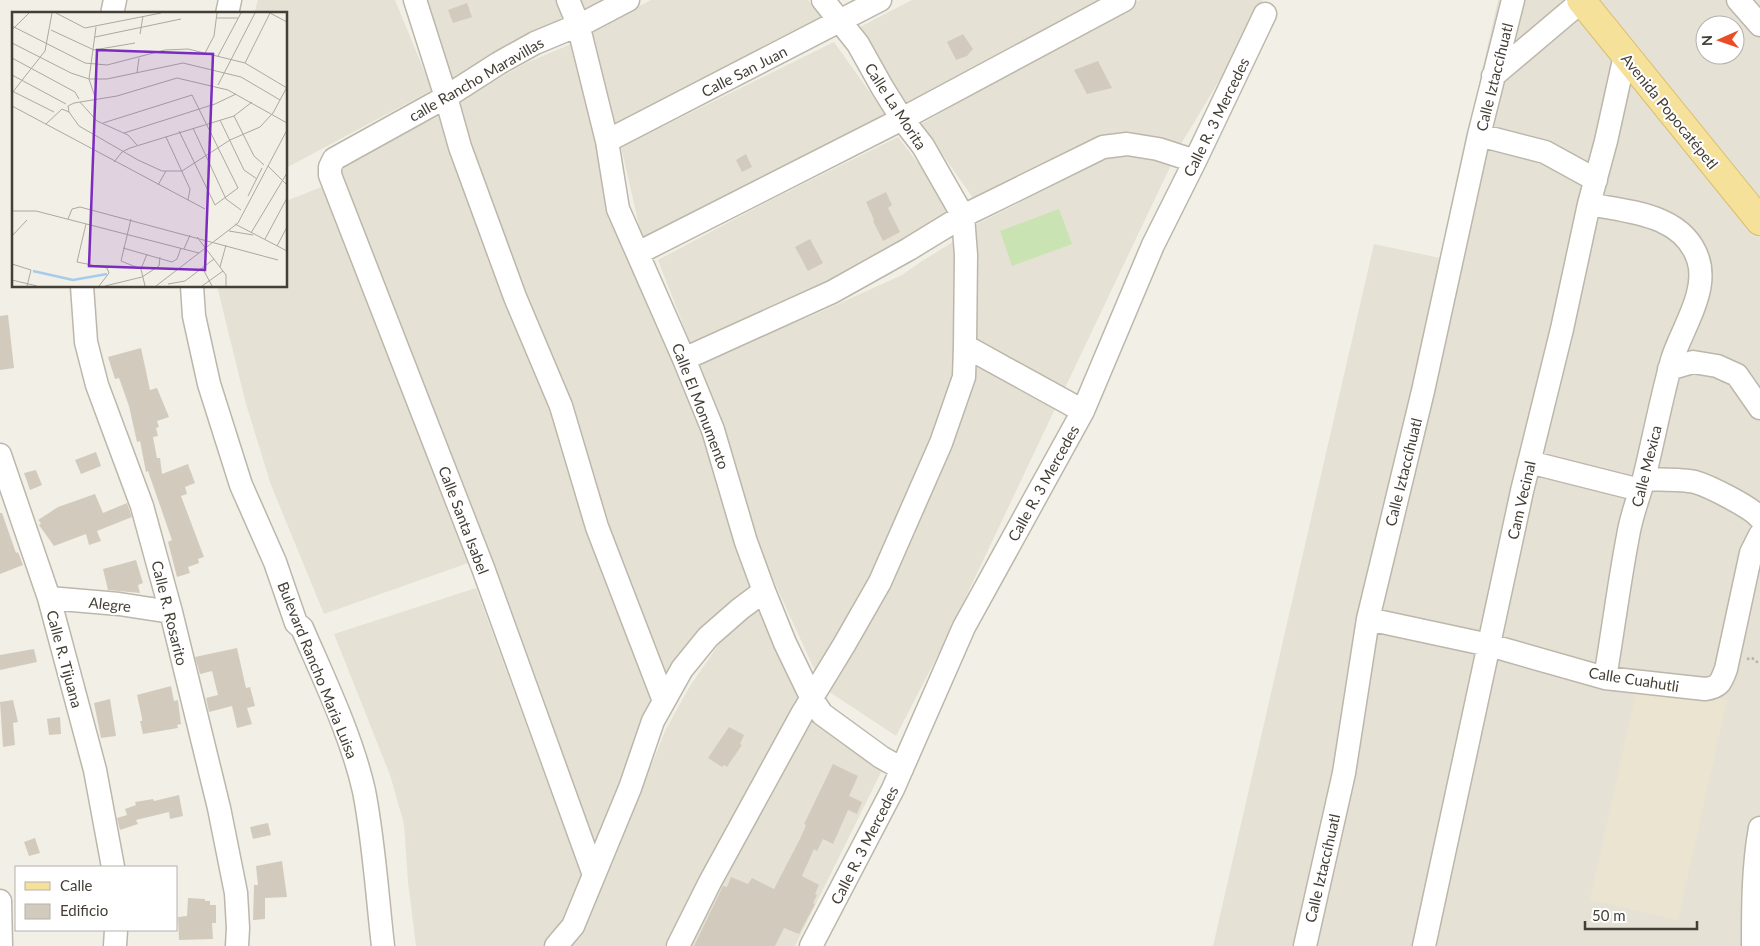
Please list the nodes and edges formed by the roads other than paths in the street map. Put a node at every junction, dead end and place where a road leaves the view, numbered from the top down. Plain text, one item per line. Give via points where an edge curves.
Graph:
1 (415, 0) edge
2 (568, 0) edge
3 (628, 0) edge
4 (823, 0) edge
5 (880, 0) edge
6 (1124, 0) edge
7 (1513, 0) edge
8 (1582, 0) edge
9 (1265, 14) dead end
10 (841, 20) junction
11 (578, 24) junction
12 (1625, 55) junction
13 (1493, 76) junction
14 (446, 97) junction
15 (902, 119) junction
16 (1480, 135) junction
17 (607, 141) junction
18 (1195, 161) junction
19 (330, 166) joint
20 (1596, 180) junction
21 (1590, 204) junction
22 (963, 216) junction
23 (1760, 221) edge
24 (638, 253) junction
25 (82, 288) edge
26 (192, 288) edge
27 (203, 288) edge
28 (965, 346) junction
29 (684, 359) junction
30 (1669, 369) junction
31 (1760, 408) edge
32 (1082, 411) junction
33 (0, 454) edge
34 (1529, 462) junction
35 (1642, 484) junction
36 (1760, 518) edge
37 (1760, 535) edge
38 (764, 591) junction
39 (49, 598) junction
40 (171, 612) junction
41 (1368, 619) junction
42 (1489, 645) junction
43 (1605, 678) junction
44 (812, 699) junction
45 (664, 701) junction
46 (902, 769) junction
47 (1760, 828) edge
48 (114, 866) edge
49 (594, 875) junction
50 (0, 902) edge
51 (116, 931) edge
52 (385, 945) edge
53 (1, 946) edge
54 (115, 946) edge
55 (237, 946) edge
56 (556, 946) edge
57 (678, 946) edge
58 (811, 946) edge
59 (1305, 946) edge
60 (1424, 946) edge
61 (1754, 946) edge

1 - 14 street
2 - 11 street, Calle El Monumento
3 - 11 street, calle Rancho Maravillas
4 - 10 street, Calle La Morita
5 - 10 street, Calle San Juan
6 - 15 street
7 - 13 street, Calle Iztaccíhuatl
8 - 12 main road, Avenida Popocatépetl
8 - 13 street
9 - 18 street, Calle R. 3 Mercedes
10 - 15 street, Calle La Morita
10 - 17 street, Calle San Juan
11 - 14 street, calle Rancho Maravillas via 535,43
11 - 17 street, Calle El Monumento
12 - 20 street, Cam Vecinal
12 - 23 main road, Avenida Popocatépetl
13 - 16 street, Calle Iztaccíhuatl
14 - 19 street, calle Rancho Maravillas via 334,159
14 - 45 street via 460,148 515,297 561,406 597,527
15 - 22 street, Calle La Morita via 923,146
15 - 24 street
16 - 20 street via 1545,152
16 - 41 street, Calle Iztaccíhuatl
17 - 24 street, Calle El Monumento via 618,209
18 - 22 street via 1128,144 1103,146
18 - 32 street, Calle R. 3 Mercedes via 1153,245
19 - 49 street, Calle Santa Isabel via 330,175 483,568
20 - 21 street, Cam Vecinal
21 - 30 street, Calle Mexica via 1660,220 1680,231 1698,258 1700,272 1696,301
21 - 34 street, Cam Vecinal
22 - 28 street
22 - 29 street via 832,292
24 - 29 street, Calle El Monumento
25 - 40 street, Calle R. Rosarito via 86,342 96,386 142,506
26 - 52 street, Bulevard Rancho Maria Luisa via 194,316 209,384 241,485 296,623 302,628 330,694 363,790
27 - 52 street via 212,360 246,466 343,698 369,770 376,802
28 - 32 street
28 - 44 street via 964,377 941,443 880,582
29 - 38 street, Calle El Monumento via 713,430
30 - 31 street via 1693,362 1717,366 1737,376
30 - 35 street, Calle Mexica
32 - 46 street, Calle R. 3 Mercedes via 964,627
33 - 39 street, Calle R. Tijuana
34 - 35 street
34 - 42 street, Cam Vecinal
35 - 36 street via 1695,482 1755,512
35 - 43 street, Calle Mexica via 1628,534
37 - 43 street, Calle Cuahutli via 1751,553 1722,681 1714,688 1705,689
38 - 44 street, Calle El Monumento
38 - 45 street via 708,637 682,668
39 - 40 street, Alegre
39 - 48 street, Calle R. Tijuana via 94,770
40 - 55 street, Calle R. Rosarito via 219,808 236,893
41 - 42 street, Calle Cuahutli
41 - 59 street, Calle Iztaccíhuatl via 1344,773
42 - 43 street, Calle Cuahutli
42 - 60 street, Cam Vecinal
44 - 46 street, Calle El Monumento via 822,714 881,758
44 - 57 street
45 - 49 street via 653,721
46 - 58 street, Calle R. 3 Mercedes
47 - 61 street via 1753,899
49 - 56 street via 573,926
50 - 53 street
51 - 54 street

